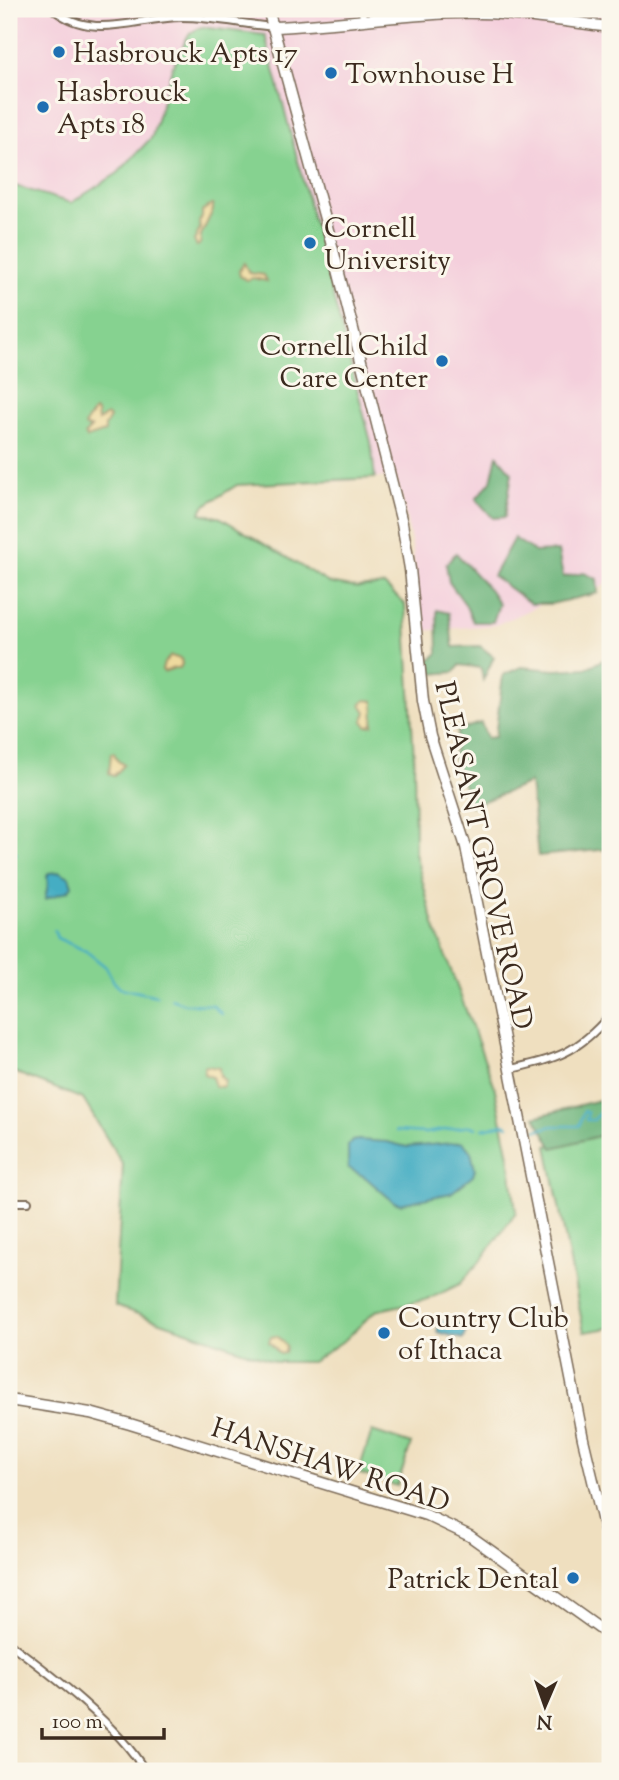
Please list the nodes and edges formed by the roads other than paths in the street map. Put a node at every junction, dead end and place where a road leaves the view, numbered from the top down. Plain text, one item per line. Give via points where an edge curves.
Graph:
1 (53, 9) edge
2 (268, 9) edge
3 (363, 14) edge
4 (273, 27) junction
5 (610, 27) edge
6 (610, 1016) edge
7 (511, 1069) junction
8 (9, 1202) edge
9 (28, 1202) dead end
10 (9, 1400) edge
11 (610, 1551) edge
12 (610, 1636) edge
13 (9, 1643) edge
14 (145, 1771) edge

1 - 4 street via 80,24 106,28 178,17
2 - 4 street, PLEASANT GROVE ROAD
3 - 4 street
3 - 5 street via 473,13
4 - 7 street, PLEASANT GROVE ROAD via 402,523 423,701 466,847
6 - 7 street via 565,1054
7 - 11 street, PLEASANT GROVE ROAD via 583,1439
8 - 9 street
10 - 12 street, HANSHAW ROAD via 130,1424 426,1515 470,1536
13 - 14 street via 99,1717

